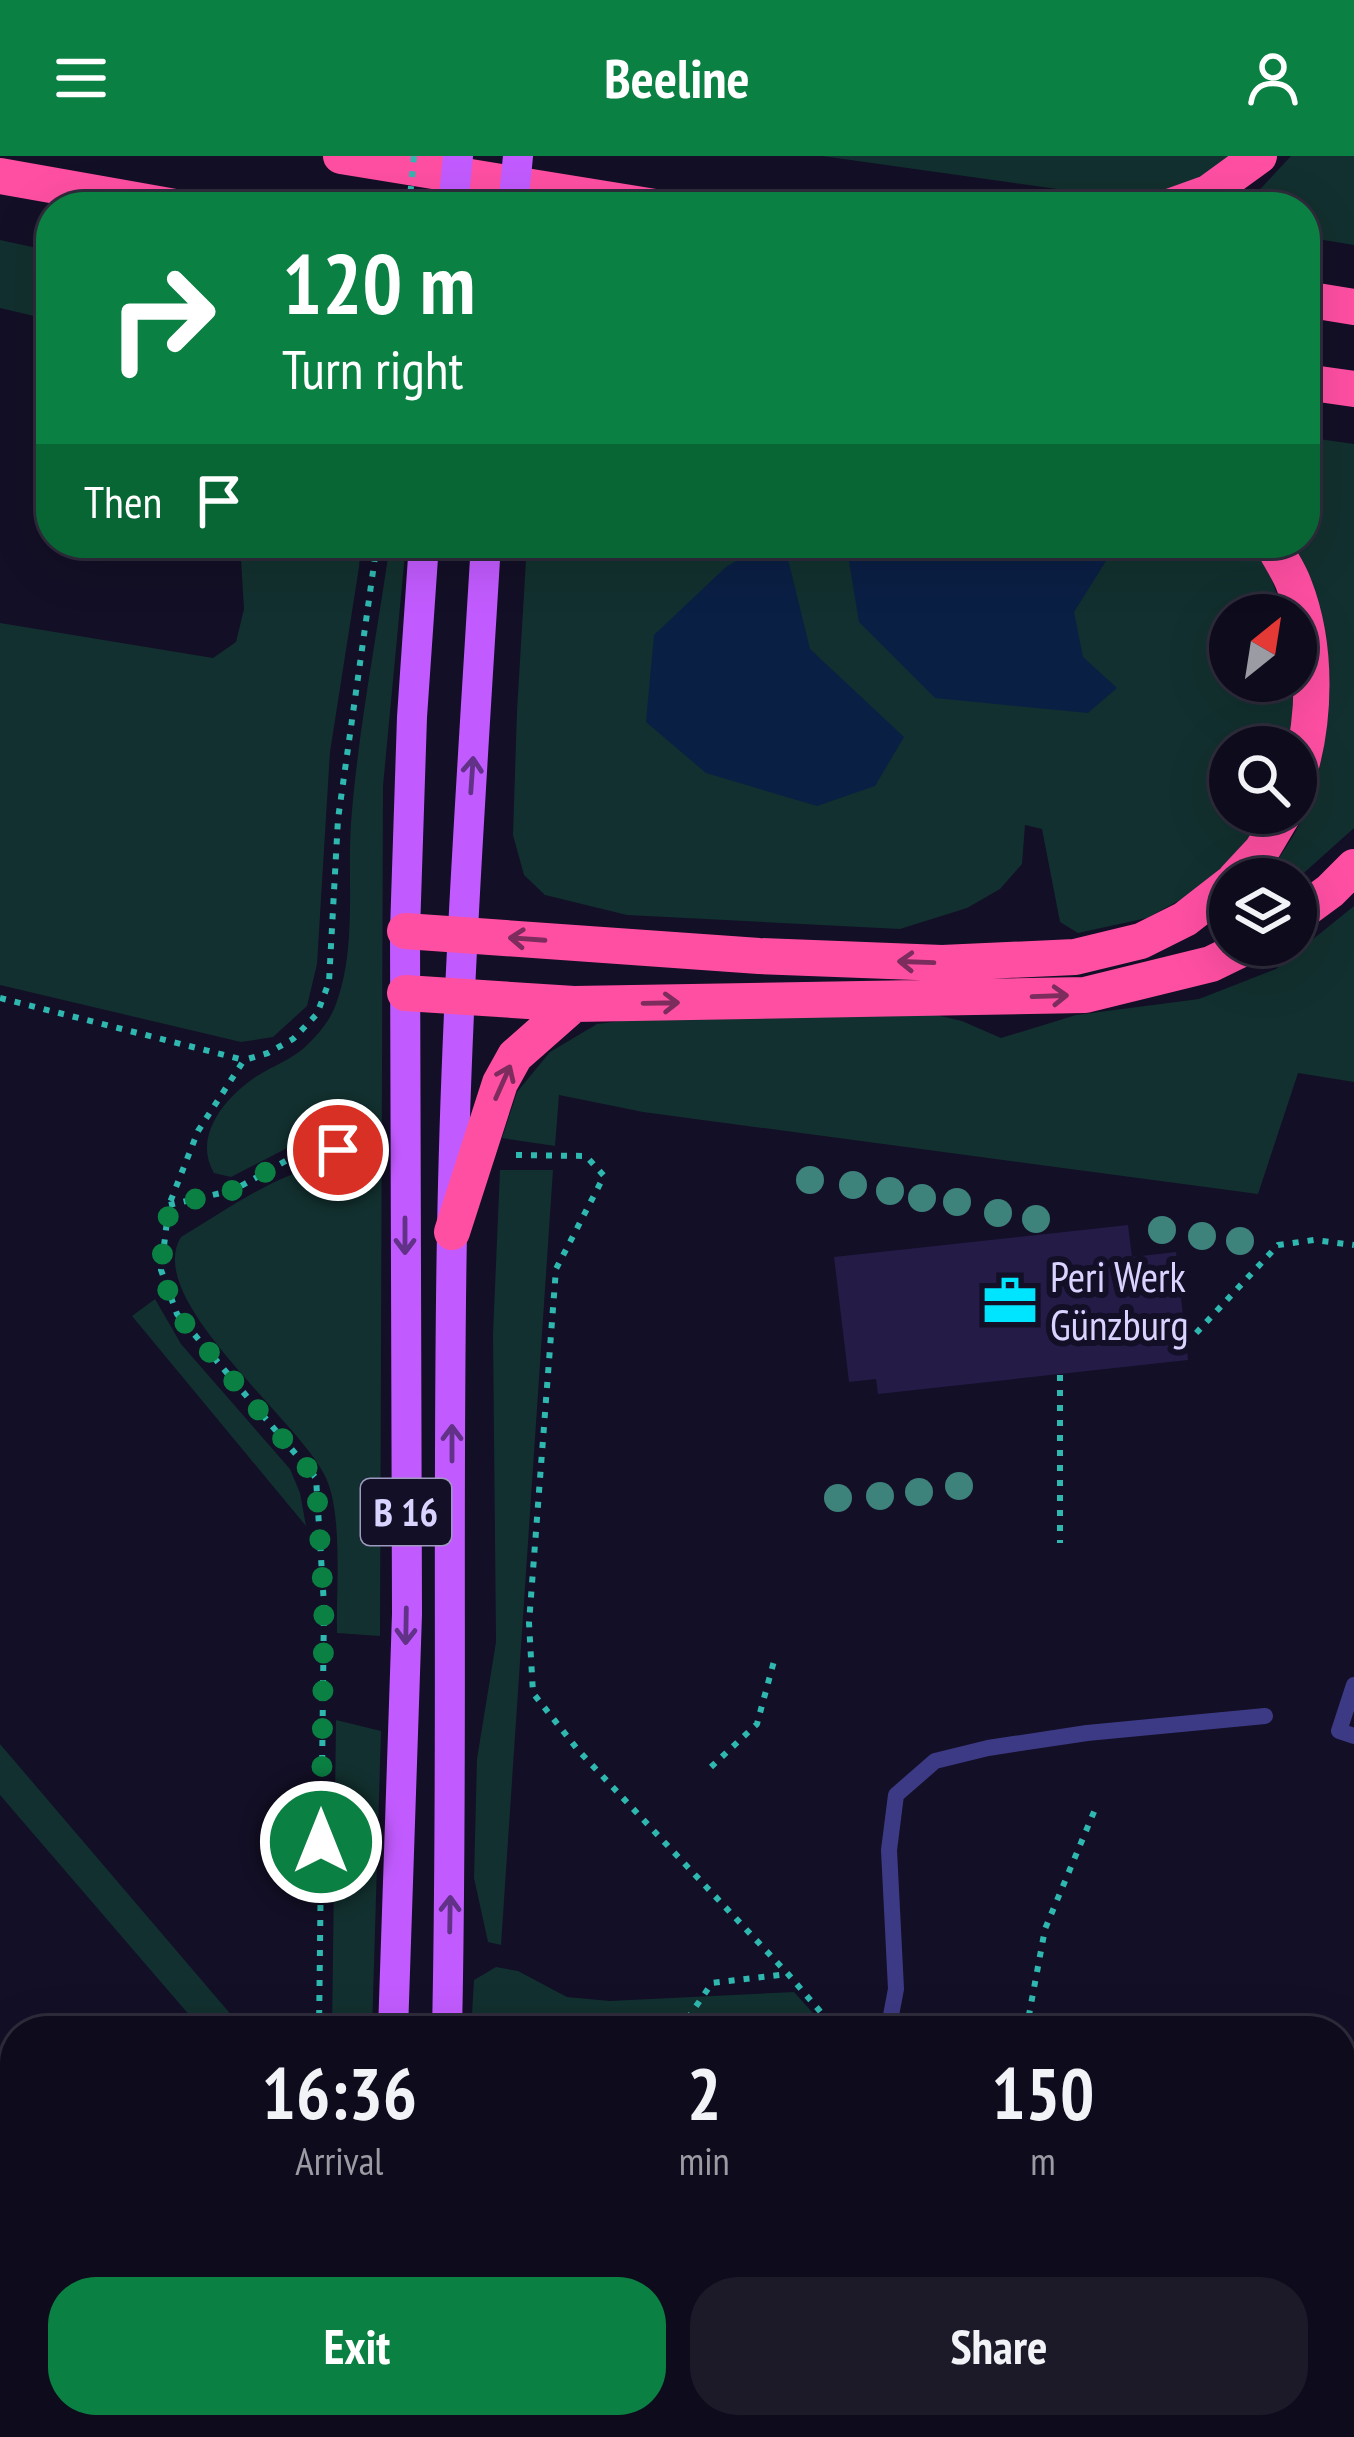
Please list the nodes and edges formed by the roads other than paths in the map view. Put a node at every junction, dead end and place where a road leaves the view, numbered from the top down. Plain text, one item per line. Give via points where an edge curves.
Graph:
1 (341, 156) edge
2 (458, 156) edge
3 (518, 156) edge
4 (1259, 156) edge
5 (0, 176) edge
6 (90, 192) edge
7 (454, 192) edge
8 (514, 192) edge
9 (563, 192) edge
10 (1211, 192) edge
11 (1320, 301) edge
12 (1354, 307) edge
13 (1320, 384) edge
14 (1354, 389) edge
15 (423, 558) edge
16 (485, 558) edge
17 (1280, 558) edge
18 (1309, 726) edge
19 (1354, 867) edge
20 (1209, 900) edge
21 (1317, 900) edge
22 (405, 931) junction
23 (462, 934) junction
24 (1209, 964) edge
25 (406, 993) junction
26 (460, 996) junction
27 (574, 1004) junction
28 (452, 1232) junction
29 (1354, 1685) edge
30 (1265, 1716) dead end
31 (1354, 1736) edge
32 (394, 2016) edge
33 (447, 2016) edge
34 (891, 2016) edge

1 - 9 highway
2 - 7 main road, bridge
3 - 8 main road, bridge
4 - 10 highway
5 - 6 highway
11 - 12 highway
13 - 14 highway
15 - 22 main road, B 16
23 -> 16 main road, B 16
17 - 18 highway via 1306,636
19 - 21 highway
20 -> 23 highway via 1141,941 1075,958 805,958
22 - 23 highway
22 - 25 main road, B 16
23 - 26 main road, B 16
27 -> 24 highway via 1085,995
25 - 26 highway
25 -> 32 main road, B 16 via 407,1614
26 - 27 highway
26 - 28 main road, B 16
28 -> 27 highway via 500,1083 515,1057
33 -> 28 main road, B 16
29 - 31 lane via 1339,1731
30 - 34 lane via 1087,1733 935,1761 896,1795

